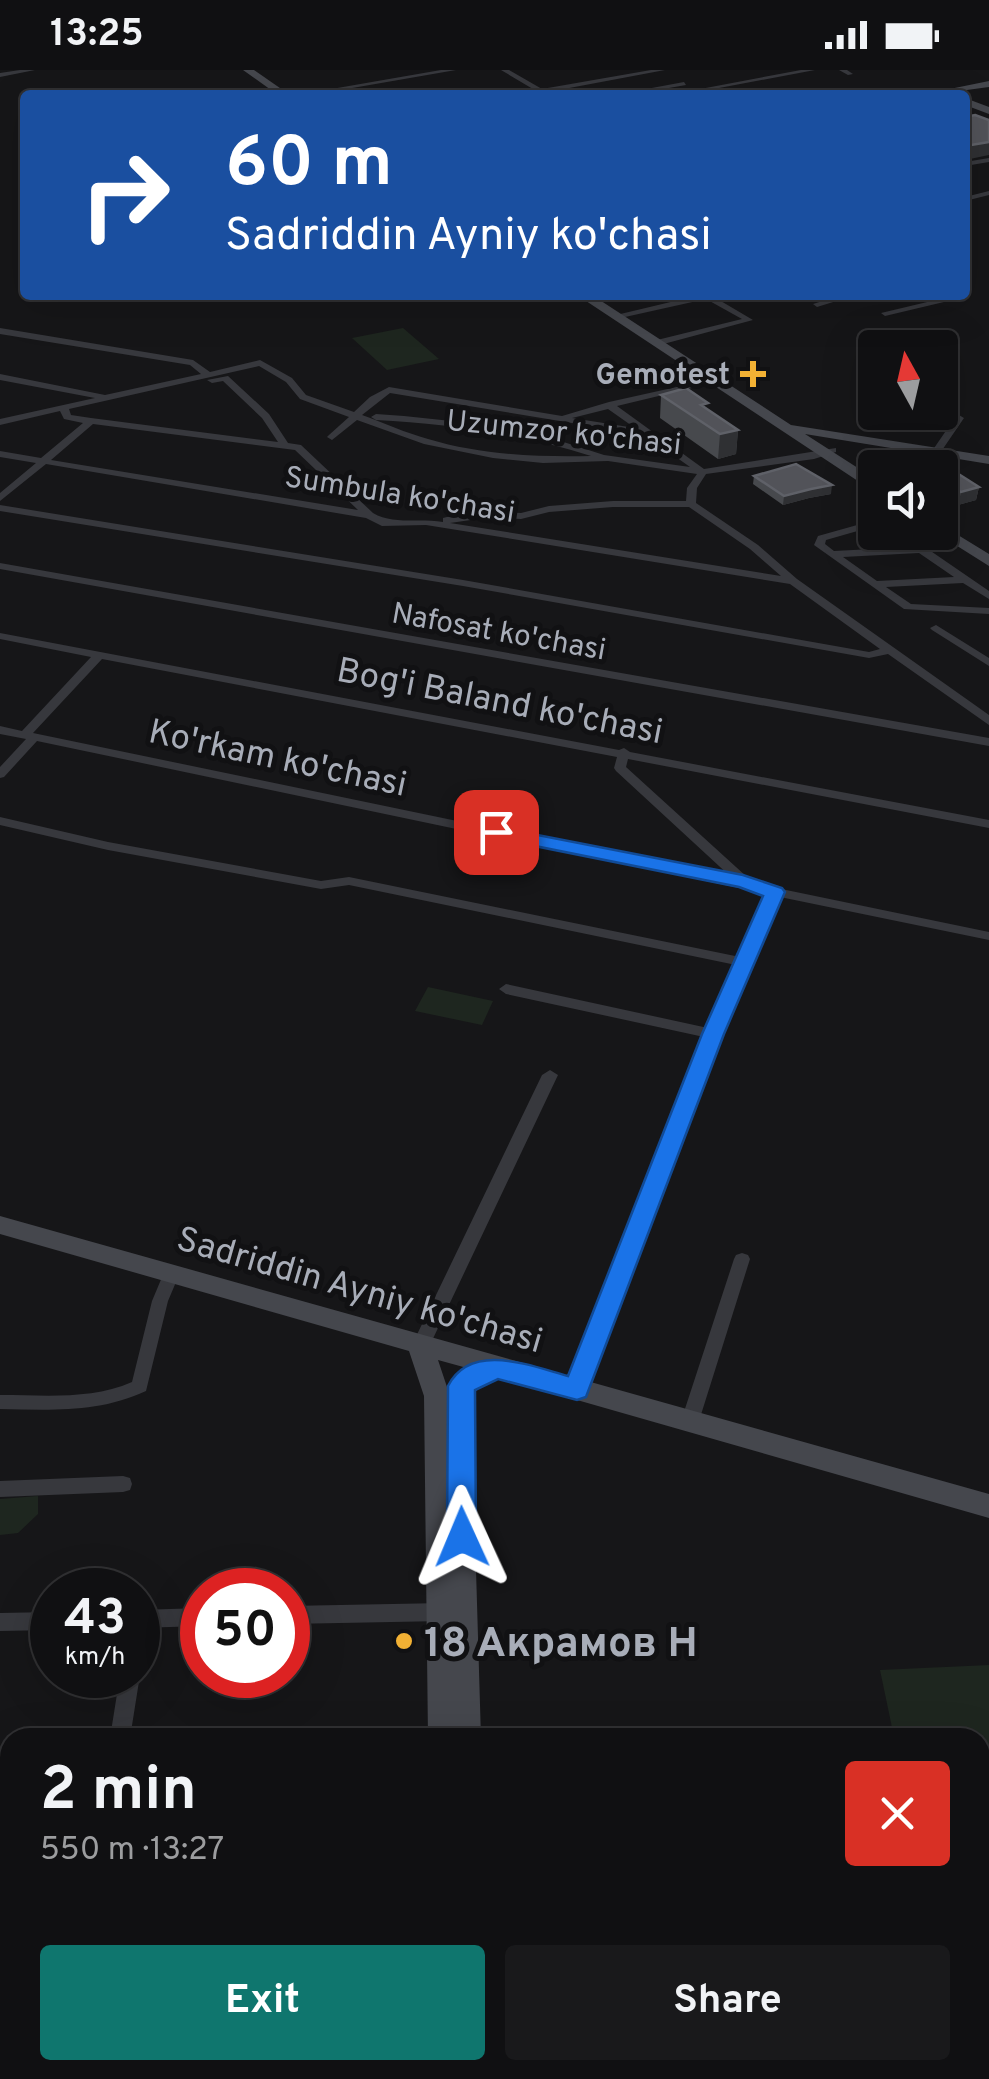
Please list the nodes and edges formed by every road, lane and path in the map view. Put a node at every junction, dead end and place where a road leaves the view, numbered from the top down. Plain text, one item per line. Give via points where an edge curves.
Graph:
1 (32, 70) edge
2 (238, 70) edge
3 (248, 70) edge
4 (453, 70) edge
5 (504, 70) edge
6 (658, 70) edge
7 (812, 70) edge
8 (0, 75) edge
9 (684, 84) junction
10 (989, 84) edge
11 (268, 90) edge
12 (278, 90) edge
13 (331, 90) edge
14 (540, 90) edge
15 (560, 90) edge
16 (647, 90) edge
17 (698, 90) joint
18 (961, 90) edge
19 (592, 300) edge
20 (599, 300) edge
21 (691, 300) edge
22 (716, 300) edge
23 (810, 300) edge
24 (835, 300) edge
25 (941, 300) edge
26 (885, 313) dead end
27 (619, 316) junction
28 (0, 331) edge
29 (660, 342) junction
30 (209, 375) junction
31 (0, 378) edge
32 (714, 380) junction
33 (170, 389) dead end
34 (110, 397) junction
35 (609, 405) junction
36 (64, 408) junction
37 (0, 410) edge
38 (513, 410) junction
39 (33, 415) junction
40 (361, 416) junction
41 (562, 418) junction
42 (92, 421) junction
43 (0, 422) edge
44 (497, 431) junction
45 (798, 431) junction
46 (648, 432) junction
47 (332, 437) dead end
48 (855, 442) junction
49 (286, 447) junction
50 (908, 450) edge
51 (911, 450) edge
52 (832, 452) junction
53 (0, 454) edge
54 (608, 458) junction
55 (958, 458) edge
56 (44, 462) junction
57 (989, 463) edge
58 (858, 467) edge
59 (704, 472) junction
60 (858, 473) edge
61 (0, 498) edge
62 (691, 504) junction
63 (0, 508) edge
64 (369, 516) junction
65 (426, 522) junction
66 (858, 528) edge
67 (958, 532) edge
68 (958, 541) edge
69 (920, 550) joint
70 (989, 552) edge
71 (831, 554) junction
72 (989, 561) edge
73 (0, 566) edge
74 (966, 580) junction
75 (792, 581) junction
76 (874, 584) junction
77 (989, 596) edge
78 (989, 611) edge
79 (936, 628) dead end
80 (0, 636) edge
81 (889, 650) junction
82 (99, 655) junction
83 (989, 663) edge
84 (989, 721) edge
85 (0, 730) edge
86 (30, 736) junction
87 (989, 742) edge
88 (624, 752) junction
89 (0, 774) edge
90 (0, 821) edge
91 (989, 824) edge
92 (743, 882) junction
93 (775, 892) junction
94 (989, 936) edge
95 (744, 962) junction
96 (506, 989) dead end
97 (713, 1034) junction
98 (550, 1075) dead end
99 (0, 1225) edge
100 (742, 1259) dead end
101 (171, 1275) junction
102 (420, 1347) junction
103 (498, 1368) junction
104 (577, 1389) junction
105 (448, 1399) junction
106 (0, 1402) edge
107 (690, 1422) junction
108 (123, 1484) dead end
109 (0, 1489) edge
110 (989, 1506) edge
111 (452, 1611) junction
112 (310, 1614) edge
113 (30, 1621) edge
114 (0, 1622) edge
115 (126, 1698) edge
116 (122, 1728) edge
117 (443, 1728) edge
118 (465, 1728) edge

1 - 8 street
2 - 11 main road
3 - 12 main road
4 - 13 street
5 - 14 street
6 - 9 street
6 - 15 street
7 - 17 street
9 - 16 street
9 - 17 street
10 - 18 main road
19 - 27 main road
20 - 27 main road
21 - 27 street
22 - 29 street via 749,320
23 - 24 street
25 - 26 street
27 - 29 main road
28 - 30 street via 192,363
29 - 32 main road
29 - 45 main road
30 - 34 street
30 - 40 street, Uzumzor ko'chasi via 260,363 303,396
31 - 34 street
32 - 35 street
32 - 45 main road
33 - 49 street via 225,378 266,416
34 - 36 street
35 - 41 street
35 - 46 street
36 - 39 street
36 - 42 street via 67,417
37 - 39 street
38 - 40 street via 390,390 374,397
38 - 41 street
38 - 44 street
39 - 43 street
40 - 44 street
40 - 47 street
40 - 54 street, Uzumzor ko'chasi via 427,442 493,454
41 - 46 street
42 - 49 street
42 - 56 street
44 - 54 street
45 - 48 main road
45 - 51 main road
45 - 52 main road
46 - 59 street
48 - 50 main road
48 - 52 main road
49 - 64 street via 298,448
52 - 58 main road
52 - 59 street, Uzumzor ko'chasi
52 - 60 main road
53 - 56 street, Sumbula ko'chasi
54 - 59 street, Uzumzor ko'chasi
55 - 57 main road
56 - 61 street
56 - 64 street, Sumbula ko'chasi
59 - 62 street via 692,488
62 - 65 street via 613,504
62 - 75 street
63 - 81 street via 870,655
64 - 65 street, Sumbula ko'chasi via 382,523
65 - 75 street, Sumbula ko'chasi
66 - 71 street via 818,540
67 - 70 main road
68 - 72 main road
69 - 71 street
69 - 74 street
71 - 76 street
73 - 87 street, Nafosat ko'chasi
74 - 76 street
74 - 77 street
75 - 81 street
76 - 78 street via 918,611
79 - 83 street
80 - 82 street, Bog'i Baland ko'chasi
81 - 84 street
82 - 86 street
82 - 88 street, Bog'i Baland ko'chasi
85 - 86 street, Ko'rkam ko'chasi
86 - 89 street
86 - 92 street, Ko'rkam ko'chasi
88 - 91 street, Bog'i Baland ko'chasi
88 - 92 street via 620,768
90 - 95 street via 321,885 349,880
92 - 93 street, Ko'rkam ko'chasi
93 - 94 street, Ko'rkam ko'chasi
93 - 95 street
95 - 97 street
96 - 97 street
97 - 104 street
98 - 102 street
99 - 101 main road, Sadriddin Ayniy ko'chasi
100 - 107 street
101 - 102 main road, Sadriddin Ayniy ko'chasi
101 - 106 street via 140,1386 100,1400
102 - 103 main road, Sadriddin Ayniy ko'chasi
102 - 105 main road
103 - 104 main road, Sadriddin Ayniy ko'chasi
103 - 105 main road via 472,1376
104 - 107 main road, Sadriddin Ayniy ko'chasi
105 - 111 main road
107 - 110 main road, Sadriddin Ayniy ko'chasi
108 - 109 street
111 - 112 street
111 - 117 main road
111 - 118 main road
113 - 114 street
115 - 116 street

